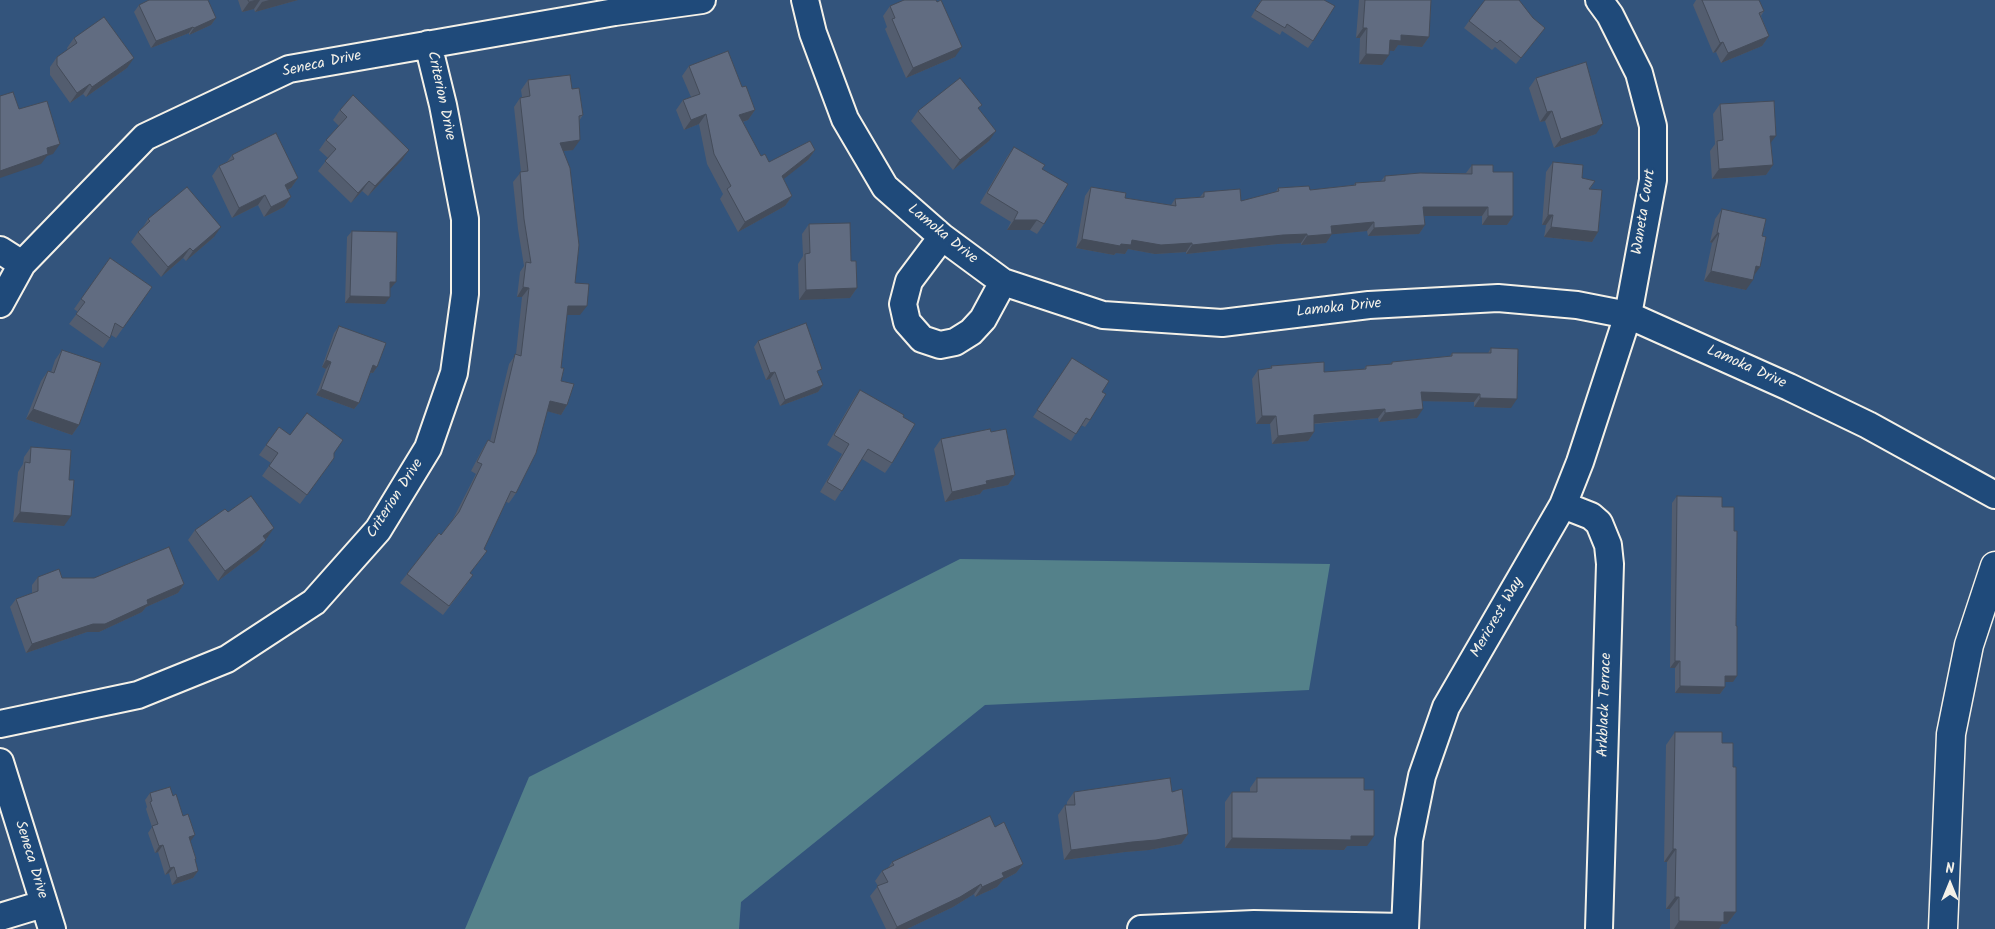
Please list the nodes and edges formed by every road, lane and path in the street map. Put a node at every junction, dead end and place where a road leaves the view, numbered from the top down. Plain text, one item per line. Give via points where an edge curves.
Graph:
1 (702, 0) edge
2 (805, 0) edge
3 (1599, 0) edge
4 (614, 6) edge
5 (428, 44) junction
6 (942, 237) junction
7 (0, 250) edge
8 (22, 264) junction
9 (1003, 282) junction
10 (0, 304) edge
11 (1628, 316) junction
12 (1995, 495) edge
13 (1563, 505) junction
14 (1995, 566) edge
15 (0, 724) edge
16 (0, 762) edge
17 (43, 904) junction
18 (0, 917) edge
19 (1405, 928) edge
20 (52, 929) edge
21 (1141, 929) edge
22 (1599, 929) edge
23 (1943, 929) edge

1 - 4 street, Seneca Drive
2 - 6 street, Lamoka Drive via 813,33 845,119 884,187
3 - 11 street, Waneta Court via 1639,73 1653,126 1653,180
4 - 5 street, Seneca Drive
5 - 8 street, Seneca Drive via 289,69 145,137
5 - 15 street, Criterion Drive via 465,219 465,294 454,373 428,448 378,530 314,602 227,659 138,695
6 - 9 street, Lamoka Drive
6 - 9 street via 909,281 903,304 907,322 922,339 940,345 956,342 972,332
7 - 8 street
8 - 10 street, Seneca Drive
9 - 11 street, Lamoka Drive via 1103,316 1222,323 1369,305 1498,298 1577,305
11 - 12 street, Lamoka Drive via 1868,425
11 - 13 street, Mericrest Way
13 - 19 street, Mericrest Way via 1446,707 1422,776 1410,840
13 - 22 street, Arkblack Terrace via 1591,516 1598,523 1608,546 1610,564
14 - 23 street via 1969,645 1950,734
16 - 17 street, Seneca Drive
17 - 18 street
17 - 20 street, Seneca Drive
19 - 21 street via 1254,924

